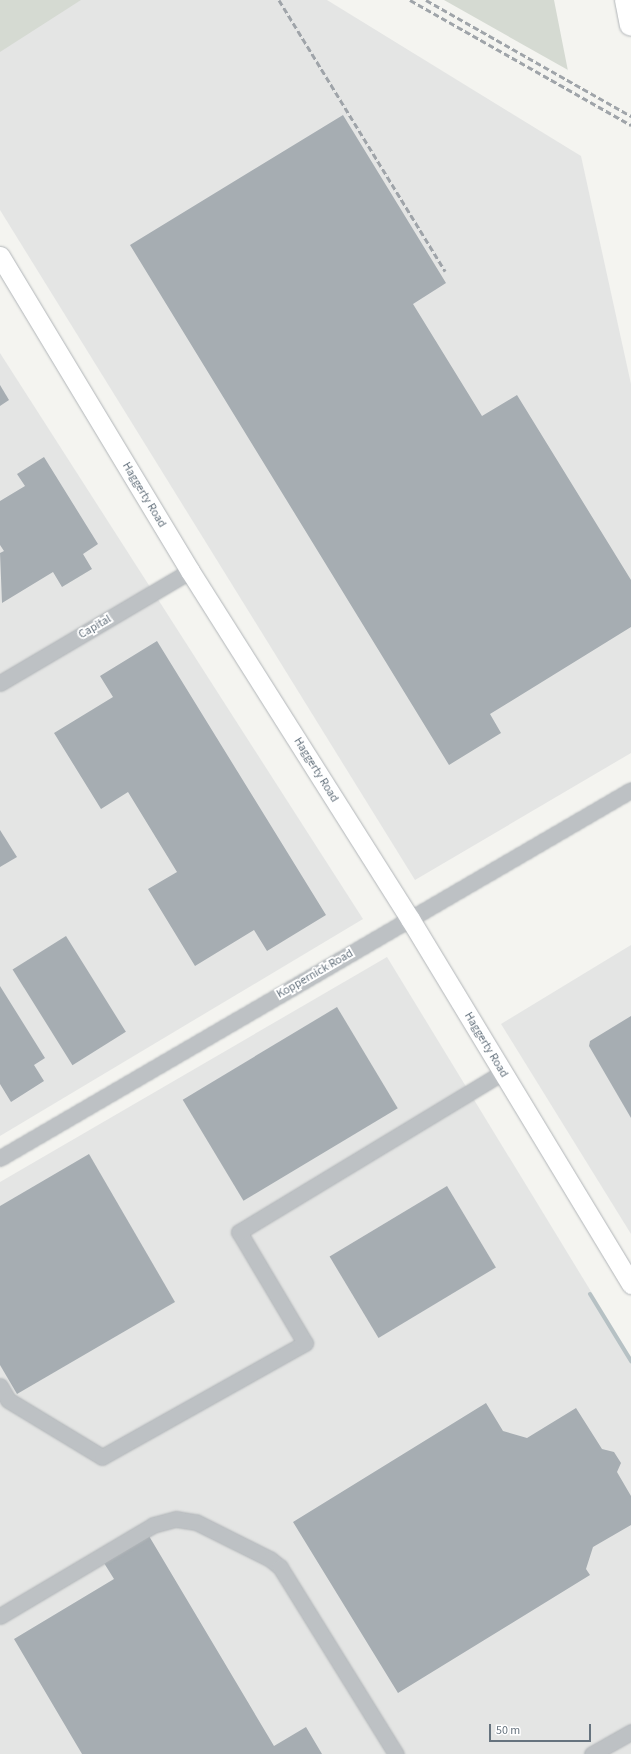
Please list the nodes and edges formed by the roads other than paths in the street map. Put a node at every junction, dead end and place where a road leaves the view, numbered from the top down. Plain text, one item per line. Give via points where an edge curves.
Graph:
1 (626, 0) edge
2 (631, 25) edge
3 (0, 256) edge
4 (190, 571) junction
5 (0, 683) edge
6 (631, 790) edge
7 (410, 919) junction
8 (503, 1072) junction
9 (0, 1158) edge
10 (631, 1284) edge
11 (0, 1386) edge
12 (0, 1616) edge
13 (631, 1732) edge
14 (396, 1754) edge
15 (592, 1754) edge

1 - 2 highway
3 - 4 main road, Haggerty Road
4 - 5 street, Capital
4 - 7 main road, Haggerty Road
6 - 7 street, Koppernick Road
7 - 8 main road, Haggerty Road
7 - 9 street, Koppernick Road
8 - 10 main road, Haggerty Road
8 - 11 street via 239,1232 305,1343 102,1457 8,1400
12 - 14 street via 153,1525 176,1520 196,1522 270,1559 280,1567
13 - 15 street

